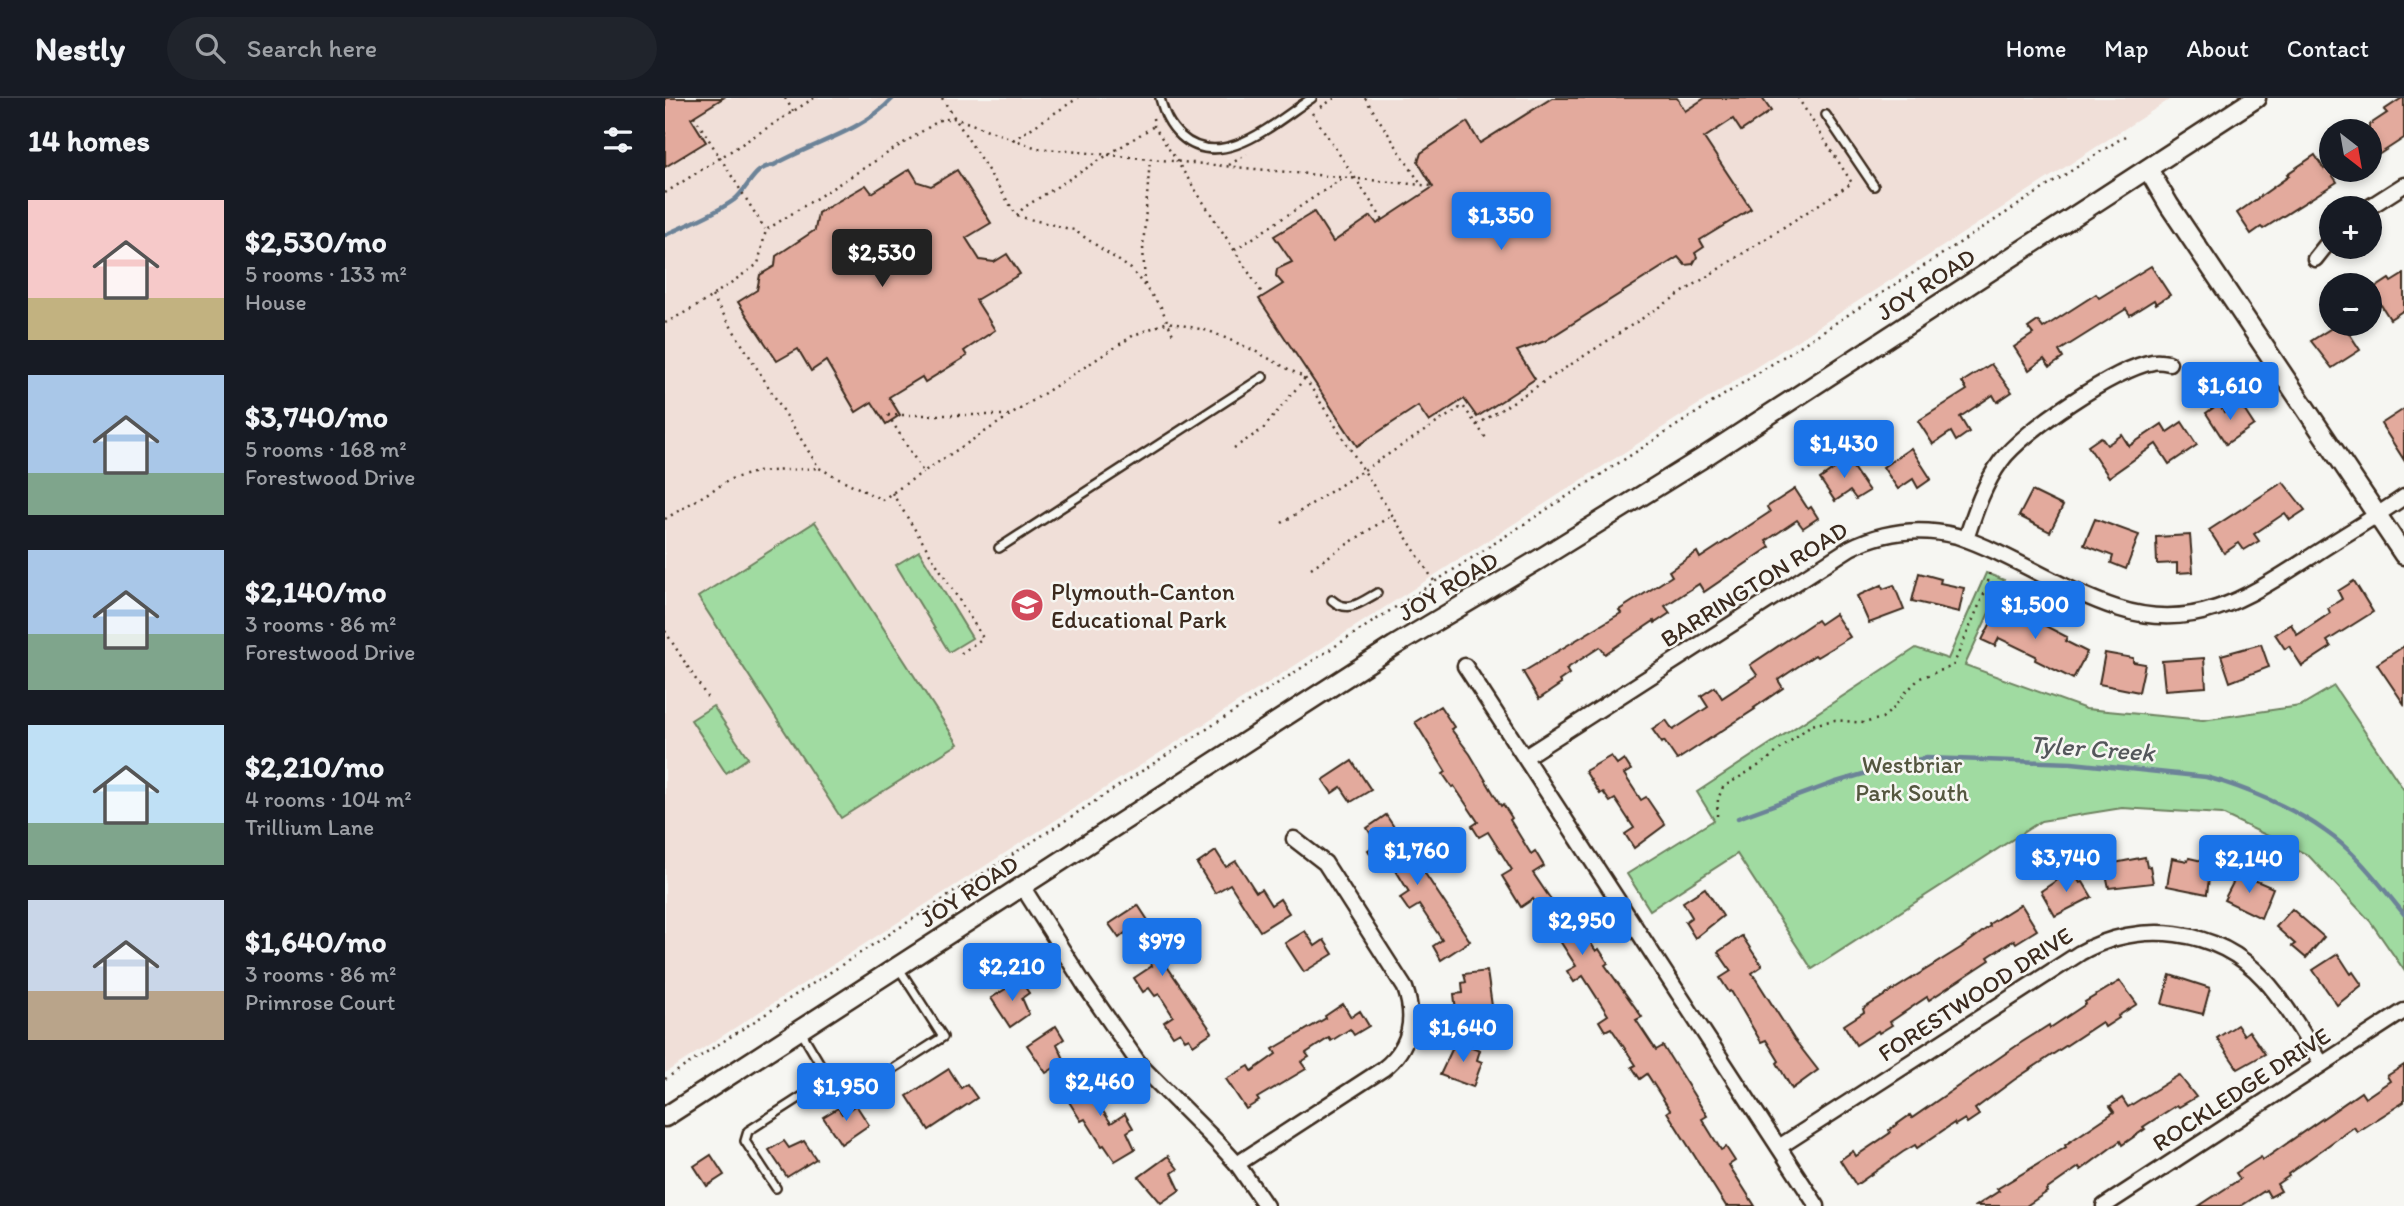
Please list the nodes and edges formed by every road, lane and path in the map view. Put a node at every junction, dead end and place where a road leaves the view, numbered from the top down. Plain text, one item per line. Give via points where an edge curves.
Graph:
1 (785, 98) edge
2 (814, 98) edge
3 (942, 98) edge
4 (1078, 98) edge
5 (1160, 98) edge
6 (1312, 98) edge
7 (1365, 98) edge
8 (1798, 98) edge
9 (2256, 98) edge
10 (793, 111) junction
11 (1312, 113) dead end
12 (1826, 115) dead end
13 (694, 116) dead end
14 (955, 118) junction
15 (1154, 126) dead end
16 (2125, 136) dead end
17 (1013, 139) junction
18 (1108, 155) junction
19 (719, 157) junction
20 (1150, 159) junction
21 (1177, 162) junction
22 (2148, 169) junction
23 (1344, 178) junction
24 (1356, 179) junction
25 (1421, 185) junction
26 (2404, 185) edge
27 (1432, 186) dead end
28 (1874, 186) dead end
29 (665, 193) edge
30 (2382, 199) edge
31 (1017, 216) junction
32 (1383, 220) dead end
33 (766, 230) junction
34 (1235, 250) junction
35 (2319, 254) edge
36 (2315, 259) dead end
37 (1145, 286) junction
38 (712, 296) junction
39 (1264, 296) dead end
40 (1168, 322) junction
41 (665, 323) edge
42 (1174, 337) dead end
43 (2169, 363) dead end
44 (1263, 377) dead end
45 (1305, 378) junction
46 (1011, 415) junction
47 (1477, 425) junction
48 (1486, 438) dead end
49 (1234, 448) dead end
50 (819, 468) junction
51 (1364, 470) junction
52 (923, 472) junction
53 (892, 493) junction
54 (2404, 496) edge
55 (2377, 514) junction
56 (1392, 515) junction
57 (665, 519) edge
58 (1282, 523) dead end
59 (1966, 539) junction
60 (999, 548) dead end
61 (2404, 555) edge
62 (1311, 568) dead end
63 (1990, 570) dead end
64 (1434, 581) junction
65 (1377, 593) dead end
66 (1332, 600) dead end
67 (665, 631) edge
68 (960, 654) dead end
69 (1465, 666) dead end
70 (707, 697) dead end
71 (1525, 757) junction
72 (1717, 816) dead end
73 (1294, 839) dead end
74 (1022, 886) junction
75 (898, 966) junction
76 (2404, 1011) edge
77 (800, 1029) junction
78 (2322, 1064) junction
79 (879, 1078) dead end
80 (665, 1079) edge
81 (665, 1116) edge
82 (1779, 1147) junction
83 (1237, 1164) junction
84 (776, 1188) dead end
85 (1266, 1206) edge
86 (1818, 1206) edge
87 (2104, 1206) edge

1 - 10 path
2 - 10 path
3 - 14 path
4 - 17 path
5 - 6 lane via 1173,129 1206,150 1224,150 1245,141
7 - 25 path
8 - 47 path via 1853,183
9 - 22 street, JOY ROAD
10 - 19 path
11 - 24 path
12 - 28 lane
13 - 19 path
14 - 17 path
14 - 31 path
14 - 33 path via 940,120
15 - 18 path
16 - 64 path
17 - 18 path via 1037,148
18 - 20 path
18 - 31 path
19 - 29 path
19 - 33 path
20 - 21 path
20 - 37 path via 1143,247
21 - 23 path
21 - 34 path
22 - 55 street
22 - 74 street, JOY ROAD via 1701,459 1394,646
23 - 24 path
23 - 34 path
24 - 25 path
24 - 32 path
25 - 27 path
26 - 30 street
31 - 37 path via 1074,230 1131,269
33 - 38 path via 758,264
34 - 39 path
35 - 36 street
37 - 40 path
38 - 41 path
38 - 50 path
40 - 42 path
40 - 45 path via 1209,331
40 - 46 path via 1134,335
43 - 59 street via 2153,362 2127,371 2021,439 1992,475
44 - 60 lane
45 - 49 path via 1263,429
45 - 51 path
46 - 52 path
46 - 52 path via 888,415
47 - 48 path
47 - 51 path via 1463,406
50 - 53 path via 882,500
50 - 57 path via 756,472 731,479
51 - 56 path
51 - 58 path
52 - 53 path
53 - 68 path via 983,638
54 - 55 street, BARRINGTON ROAD
55 - 59 street, BARRINGTON ROAD via 2250,596 2217,609 2178,615 2136,613 2110,606
55 - 61 street
56 - 62 path
56 - 64 path
59 - 71 street, BARRINGTON ROAD via 1942,532 1909,531 1866,540
63 - 72 path via 1953,666 1920,678 1882,718 1811,725 1723,787
64 - 80 path
65 - 66 lane via 1349,608
67 - 70 path
69 - 71 street
71 - 82 street
73 - 83 street via 1325,863 1405,988 1411,1008 1410,1029 1398,1055 1383,1069
74 - 75 street, JOY ROAD
74 - 83 street via 1140,1065
75 - 77 street, JOY ROAD
75 - 79 lane via 943,1037
76 - 78 street, ROCKLEDGE DRIVE
77 - 81 street, JOY ROAD
77 - 84 lane via 829,1079 748,1131 745,1141
78 - 82 street, FORESTWOOD DRIVE via 2271,987 2252,968 2198,938 2145,932 2101,942 2080,953
78 - 87 street, ROCKLEDGE DRIVE
82 - 86 street
83 - 85 street

